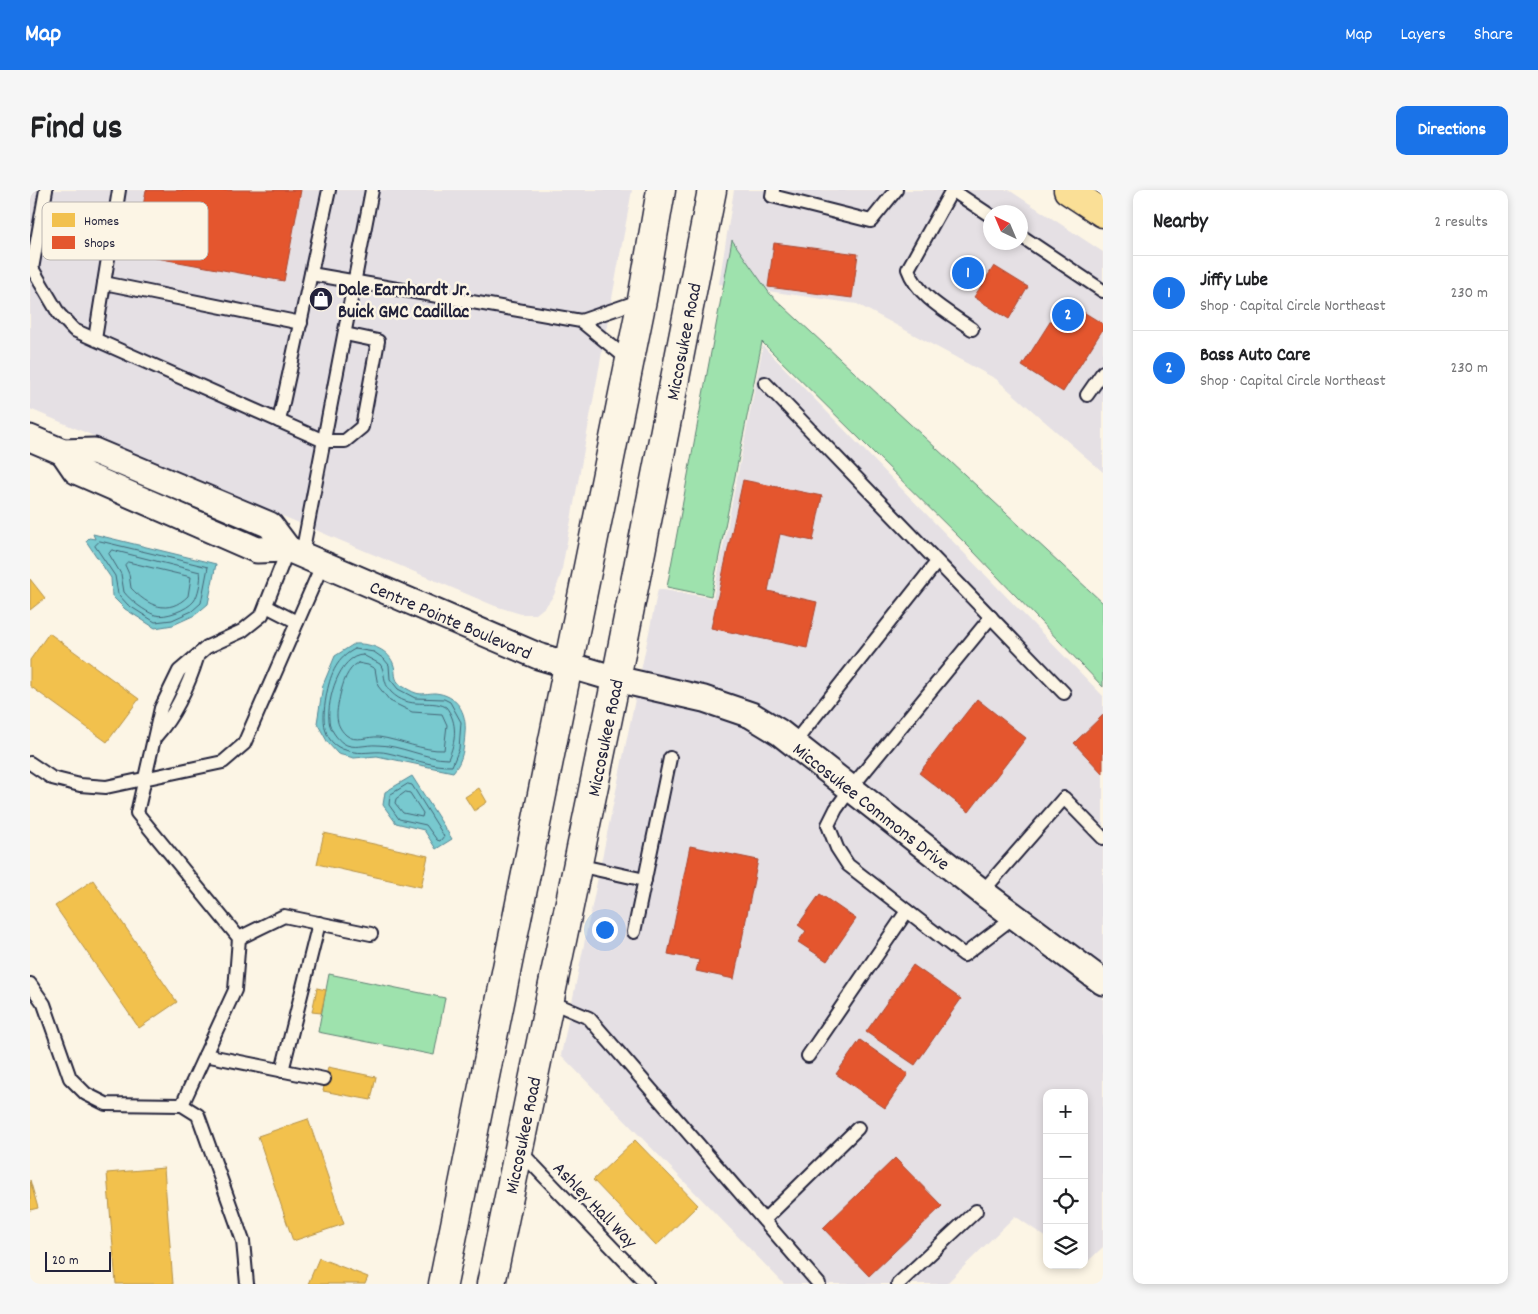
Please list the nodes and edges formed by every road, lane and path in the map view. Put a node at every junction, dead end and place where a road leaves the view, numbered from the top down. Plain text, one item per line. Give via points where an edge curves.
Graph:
1 (329, 190) edge
2 (372, 190) edge
3 (661, 190) edge
4 (712, 190) edge
5 (773, 190) edge
6 (896, 190) edge
7 (952, 190) edge
8 (1068, 190) edge
9 (42, 211) edge
10 (983, 211) edge
11 (1103, 213) edge
12 (1028, 241) edge
13 (108, 260) edge
14 (31, 267) edge
15 (311, 274) junction
16 (355, 282) junction
17 (104, 283) junction
18 (1103, 291) edge
19 (642, 300) junction
20 (581, 321) junction
21 (301, 322) junction
22 (972, 329) dead end
23 (345, 334) junction
24 (95, 339) junction
25 (630, 360) junction
26 (1103, 372) edge
27 (765, 383) dead end
28 (1087, 395) dead end
29 (280, 421) junction
30 (30, 438) edge
31 (324, 441) junction
32 (304, 555) junction
33 (937, 562) junction
34 (266, 606) junction
35 (991, 617) junction
36 (298, 622) junction
37 (568, 665) junction
38 (616, 679) junction
39 (1064, 693) dead end
40 (794, 743) junction
41 (670, 758) dead end
42 (30, 763) edge
43 (144, 779) junction
44 (851, 788) junction
45 (1103, 838) edge
46 (578, 865) junction
47 (645, 880) junction
48 (982, 892) junction
49 (907, 911) junction
50 (1015, 916) junction
51 (319, 923) junction
52 (634, 932) dead end
53 (371, 934) dead end
54 (239, 938) junction
55 (1103, 982) edge
56 (30, 984) edge
57 (549, 1001) junction
58 (205, 1055) junction
59 (808, 1056) dead end
60 (282, 1071) junction
61 (324, 1079) dead end
62 (182, 1105) junction
63 (858, 1128) dead end
64 (519, 1150) junction
65 (976, 1211) dead end
66 (764, 1220) junction
67 (247, 1284) edge
68 (443, 1284) edge
69 (491, 1284) edge
70 (647, 1284) edge
71 (819, 1284) edge
72 (898, 1284) edge

1 - 15 lane
2 - 16 lane
3 - 19 street
4 - 38 street, Miccosukee Road
5 - 6 lane via 772,196 871,221
7 - 10 lane
7 - 22 lane via 908,269 912,282 922,293
8 - 11 main road
9 - 14 lane
12 - 18 lane
13 - 17 lane
14 - 24 lane via 59,314 74,330
15 - 16 lane
15 - 21 lane
16 - 20 lane
16 - 23 lane
17 - 21 lane
17 - 24 lane
19 - 20 lane
19 - 25 street
20 - 25 lane
21 - 29 lane
23 - 31 lane
23 - 31 lane via 378,341 362,427 345,441
24 - 29 lane
25 - 37 street
26 - 28 lane
27 - 33 lane
29 - 31 lane
30 - 32 street, Centre Pointe Boulevard via 63,452 76,471 256,550
31 - 32 lane
32 - 34 lane
32 - 36 lane
32 - 37 street, Centre Pointe Boulevard via 538,656
33 - 35 lane
33 - 40 lane
34 - 36 lane
34 - 43 lane via 262,615 242,630 207,647 198,655 192,676 171,720 156,736
35 - 39 lane
35 - 44 lane
36 - 43 lane via 244,744 236,753 223,762
37 - 38 street, Centre Pointe Boulevard
37 - 68 street
38 - 40 street, Miccosukee Commons Drive via 704,699 751,715
38 - 46 street, Miccosukee Road
40 - 44 street, Miccosukee Commons Drive
41 - 47 lane
42 - 43 lane via 52,778 80,785 106,788
43 - 54 lane via 137,813
44 - 48 street, Miccosukee Commons Drive
44 - 49 lane via 828,825 837,848 848,865
45 - 48 lane via 1064,798
46 - 47 lane
46 - 57 street, Miccosukee Road
47 - 52 lane
48 - 50 street, Miccosukee Commons Drive
49 - 50 lane via 964,955
49 - 59 lane
50 - 55 street, Miccosukee Commons Drive
51 - 53 lane
51 - 54 lane via 284,916
51 - 60 lane
54 - 58 lane via 235,990
56 - 62 lane via 44,1004 70,1078 86,1094 106,1104
57 - 64 street, Miccosukee Road
57 - 66 lane via 589,1018
58 - 60 lane
58 - 62 lane
60 - 61 lane
62 - 67 lane via 198,1115 243,1241
63 - 66 lane
64 - 69 street, Miccosukee Road
64 - 70 lane, Ashley Hall Way
65 - 72 lane
66 - 71 lane

